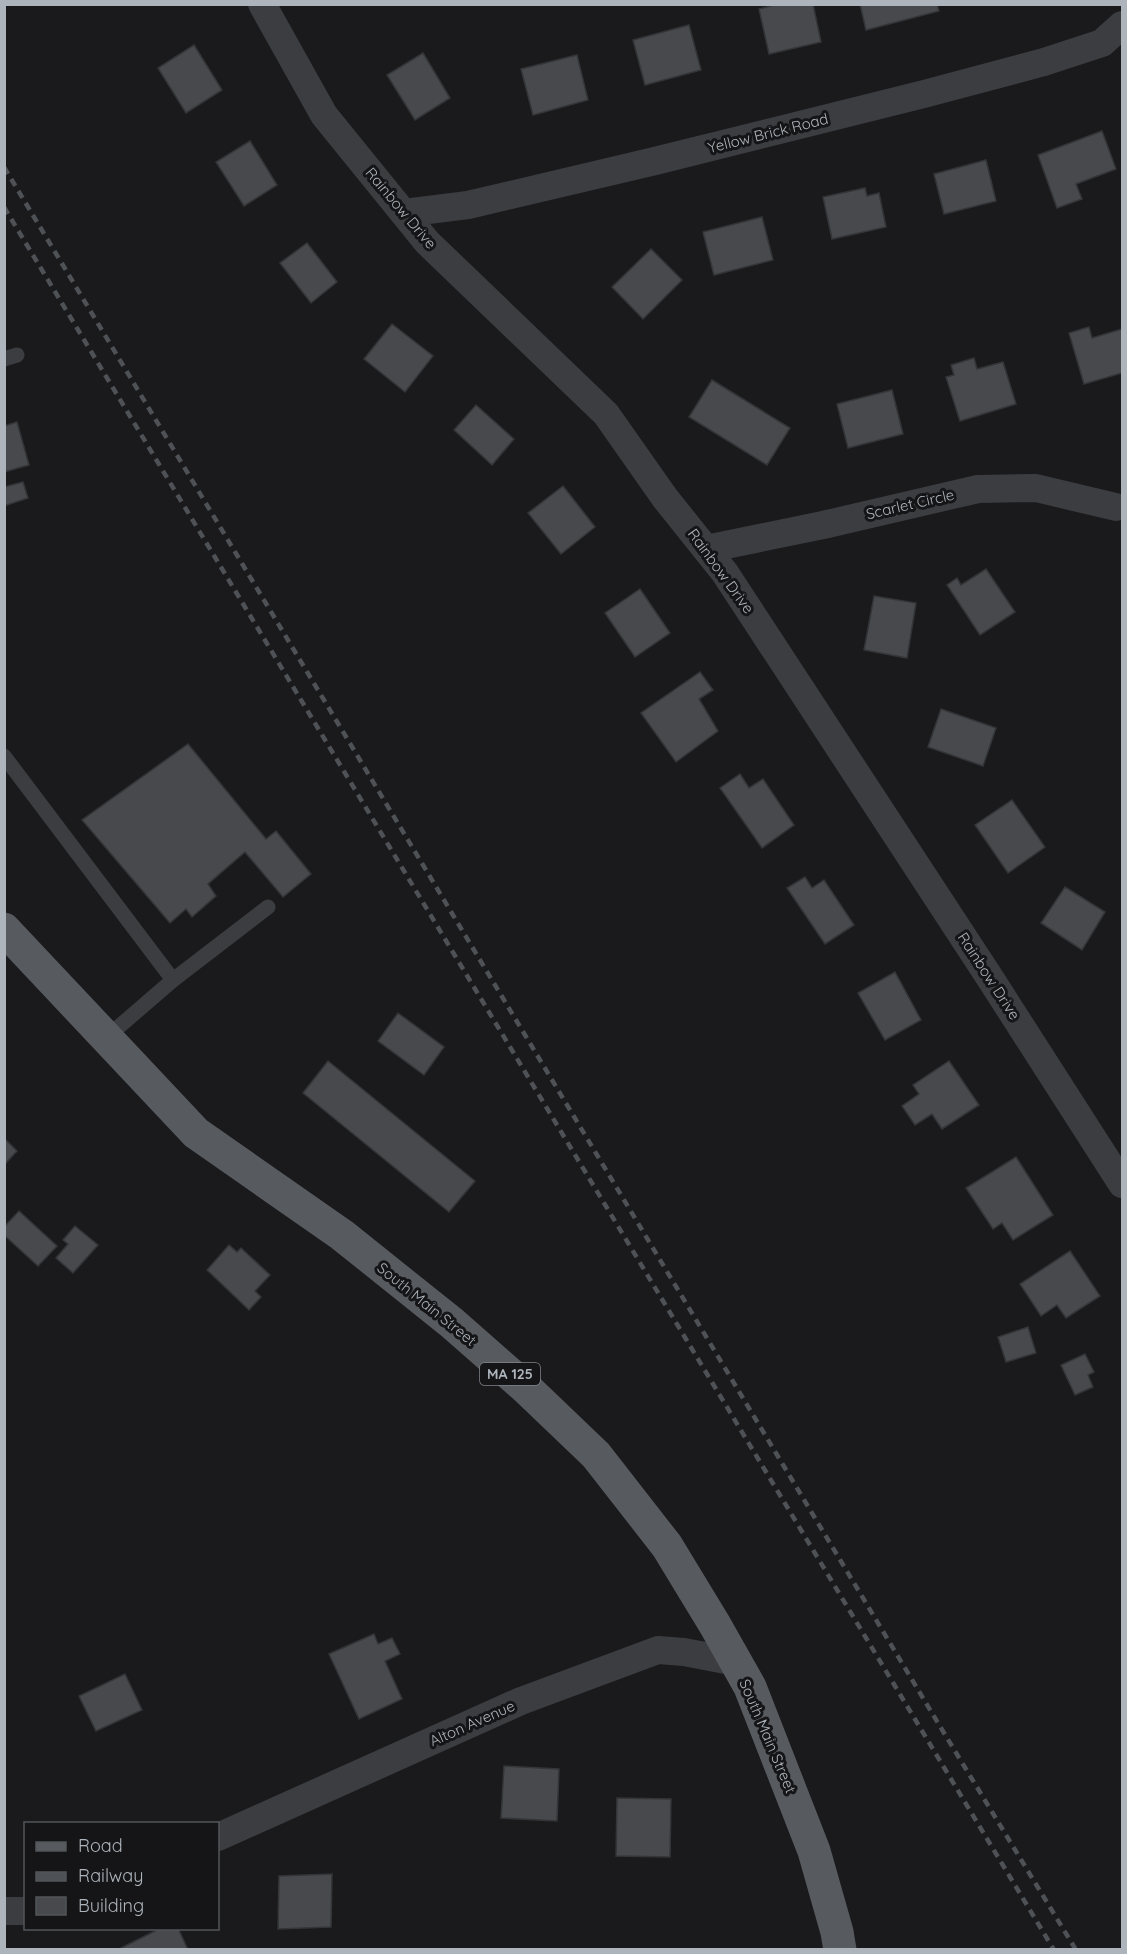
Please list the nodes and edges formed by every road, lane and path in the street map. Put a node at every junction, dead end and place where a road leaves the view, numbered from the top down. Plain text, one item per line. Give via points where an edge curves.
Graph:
1 (262, 4) edge
2 (1122, 25) edge
3 (404, 213) junction
4 (1116, 507) dead end
5 (706, 549) junction
6 (4, 756) edge
7 (268, 907) dead end
8 (4, 929) edge
9 (173, 980) junction
10 (107, 1037) junction
11 (1122, 1184) edge
12 (736, 1662) junction
13 (219, 1837) edge
14 (4, 1911) edge
15 (24, 1911) edge
16 (840, 1950) edge

1 - 3 street, Rainbow Drive via 324,115
2 - 3 street, Yellow Brick Road via 1101,43 924,94 468,205
3 - 5 street, Rainbow Drive via 427,242 606,414
4 - 5 street, Scarlet Circle via 1036,488 978,489
5 - 11 street, Rainbow Drive via 819,715
6 - 9 lane
7 - 9 lane
8 - 10 main road, South Main Street / MA 125
9 - 10 lane
10 - 12 main road, South Main Street / MA 125 via 196,1133 342,1235 452,1323 596,1455 667,1546
12 - 13 street, Alton Avenue via 658,1650 521,1701
12 - 16 main road, South Main Street / MA 125 via 750,1687 814,1851
14 - 15 street

